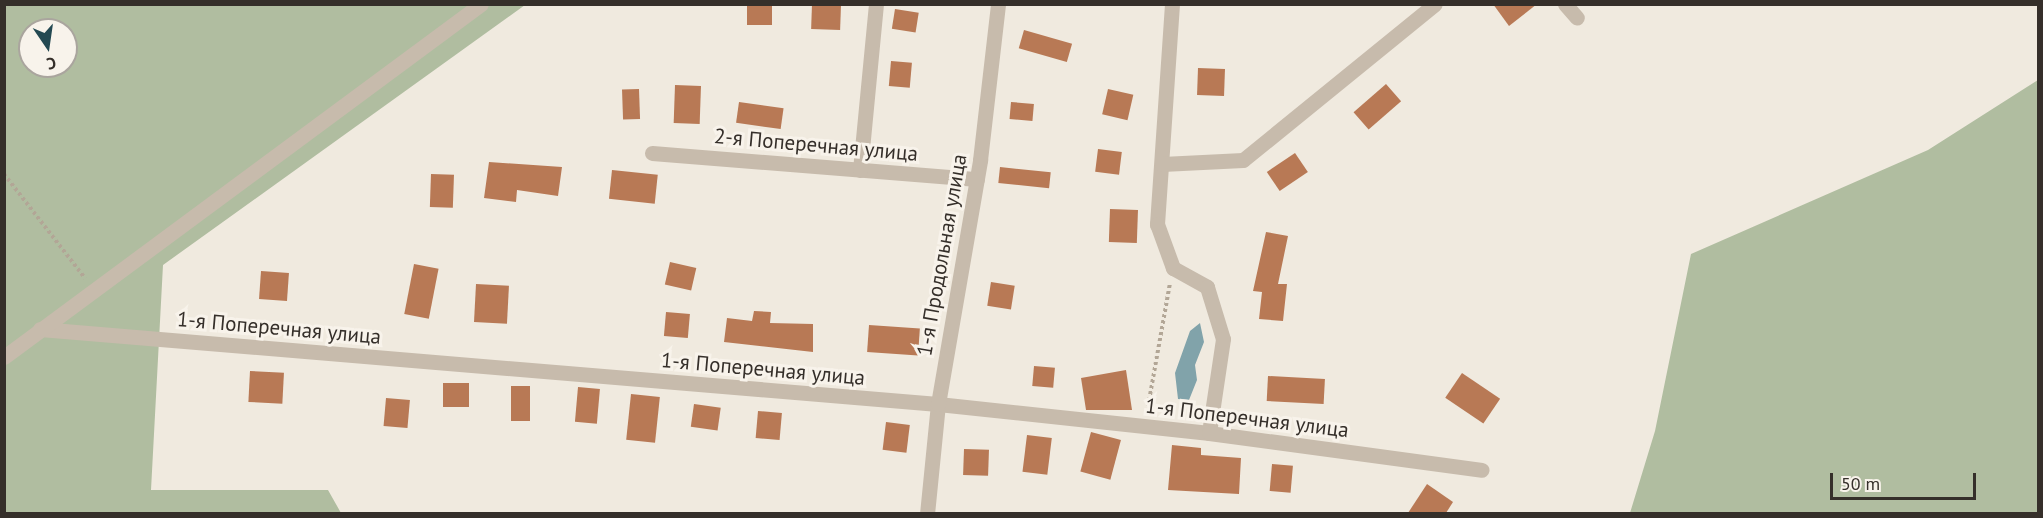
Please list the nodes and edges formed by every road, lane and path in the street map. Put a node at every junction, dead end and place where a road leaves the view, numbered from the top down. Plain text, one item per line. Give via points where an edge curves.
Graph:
1 (481, 4) edge
2 (876, 4) edge
3 (998, 4) edge
4 (1172, 4) edge
5 (1435, 4) edge
6 (1565, 4) edge
7 (1577, 18) dead end
8 (652, 153) dead end
9 (1162, 164) junction
10 (860, 170) junction
11 (4, 174) edge
12 (977, 179) junction
13 (1173, 267) junction
14 (93, 290) junction
15 (40, 329) junction
16 (4, 357) edge
17 (938, 404) junction
18 (1145, 426) junction
19 (1209, 433) junction
20 (1481, 470) dead end
21 (927, 513) edge

1 - 14 street
2 - 10 street
3 - 12 street, 1-я Продольная улица
4 - 9 street
5 - 9 street via 1243,160
6 - 7 street
8 - 10 street, 2-я Поперечная улица
9 - 13 street via 1157,224
10 - 12 street, 2-я Поперечная улица
11 - 14 path
12 - 17 street, 1-я Продольная улица
13 - 18 path
13 - 19 street via 1207,287 1223,339
14 - 15 street
15 - 16 street
15 - 17 street, 1-я Поперечная улица
17 - 18 street, 1-я Поперечная улица
17 - 21 street, 1-я Продольная улица
18 - 19 street, 1-я Поперечная улица
19 - 20 street, 1-я Поперечная улица

